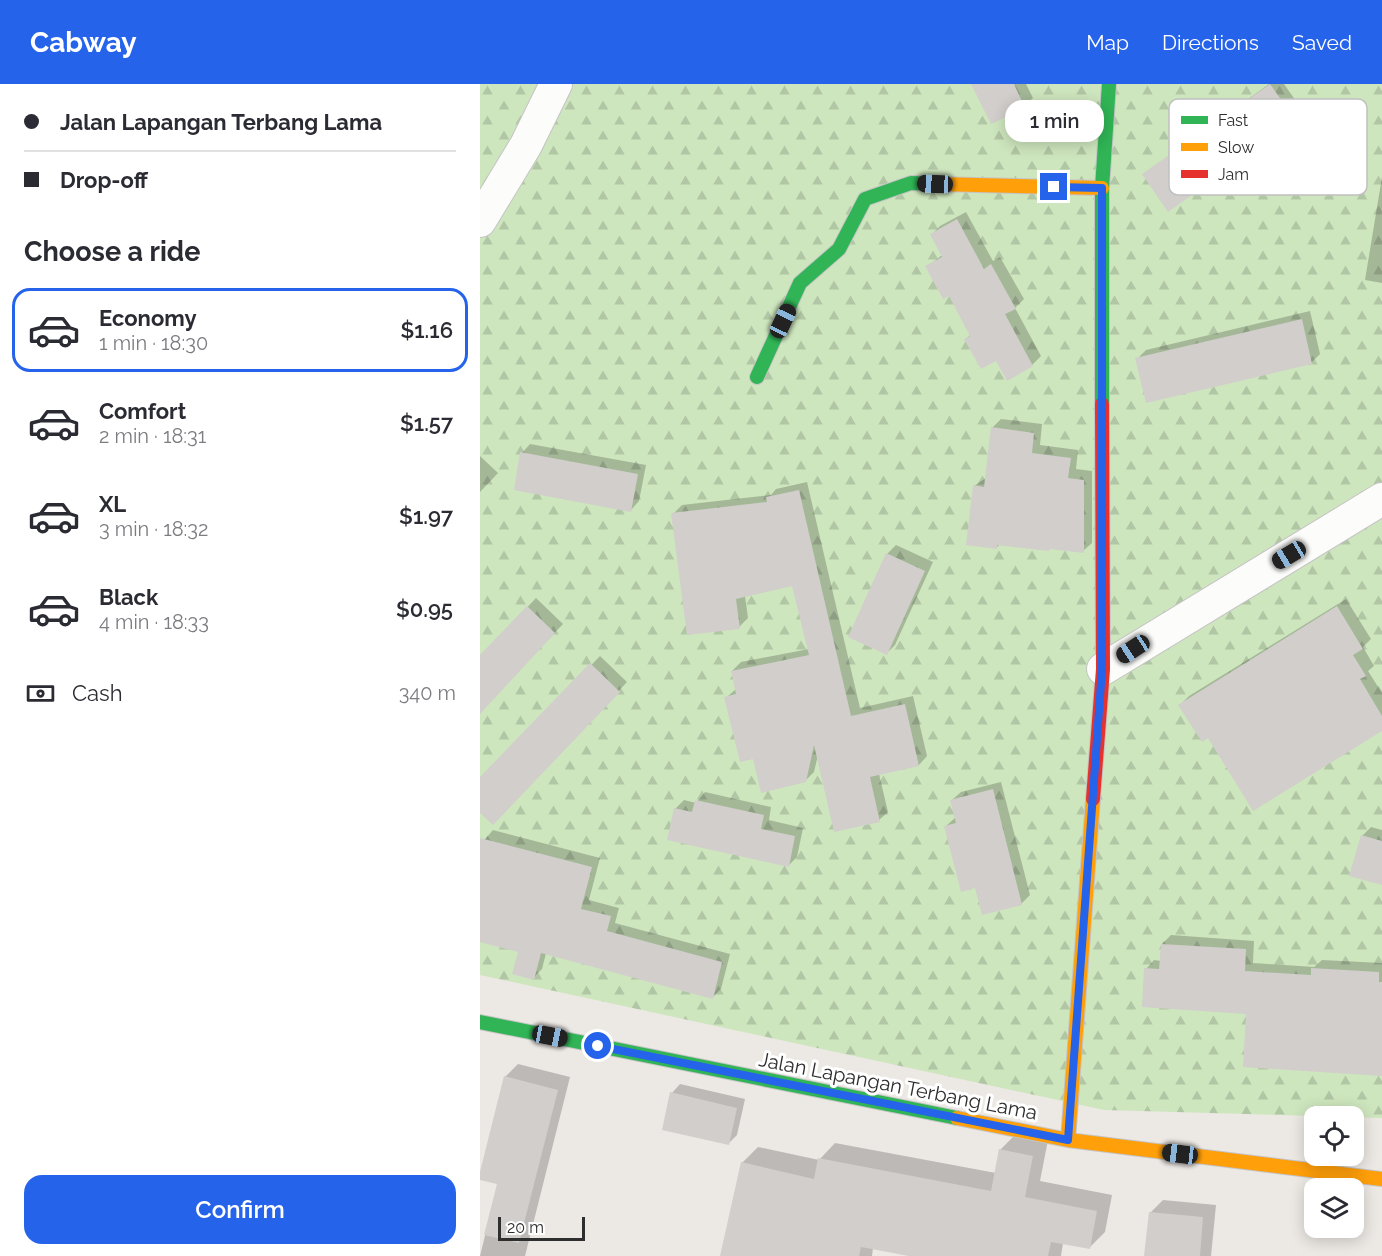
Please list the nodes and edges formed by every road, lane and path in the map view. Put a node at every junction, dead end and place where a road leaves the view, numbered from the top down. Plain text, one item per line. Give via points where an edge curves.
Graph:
1 (556, 84) edge
2 (1109, 84) edge
3 (1102, 188) junction
4 (480, 221) edge
5 (757, 377) dead end
6 (1382, 499) edge
7 (1102, 669) junction
8 (480, 1022) edge
9 (1068, 1140) junction
10 (1382, 1179) edge

1 - 4 street via 526,145
2 - 3 street
3 - 5 street via 911,183 865,199 839,249 800,283
3 - 7 street
6 - 7 street
7 - 9 street
8 - 9 street, Jalan Lapangan Terbang Lama
9 - 10 street, Jalan Lapangan Terbang Lama

